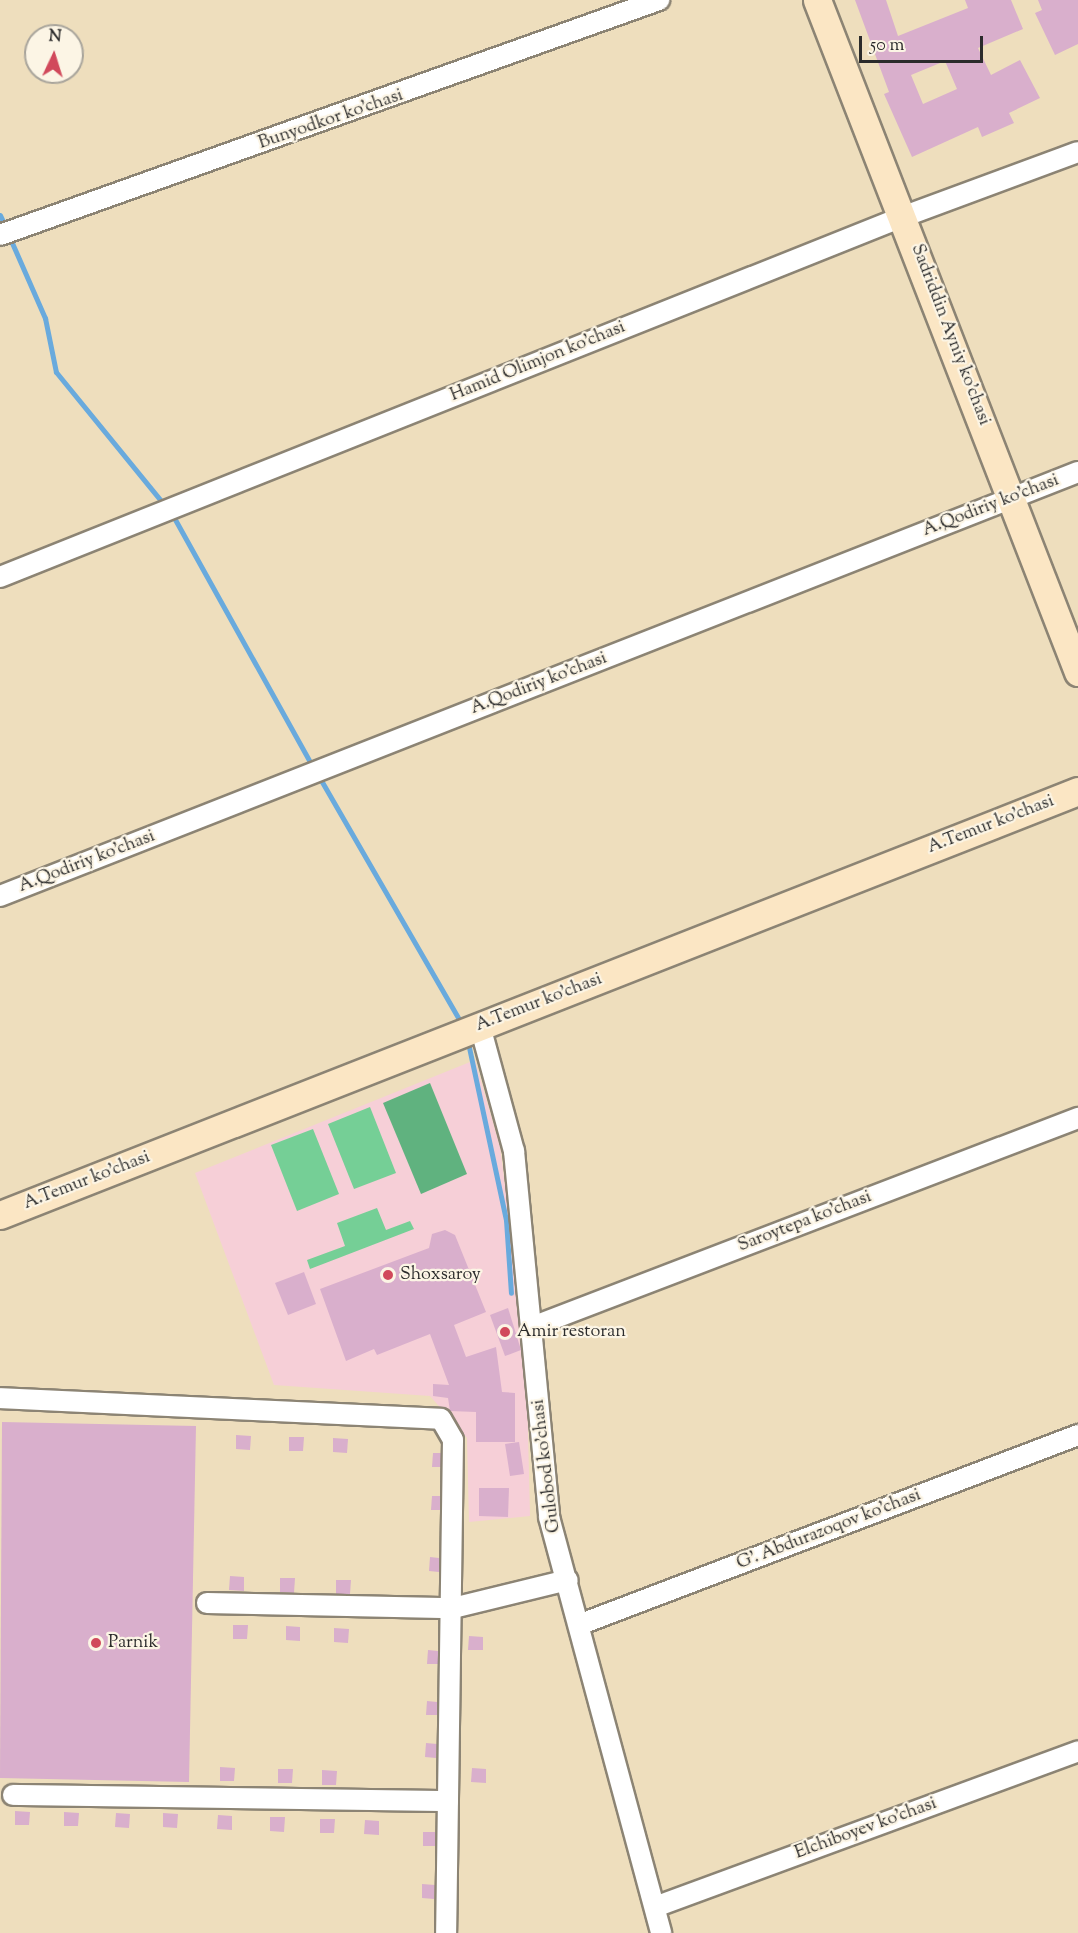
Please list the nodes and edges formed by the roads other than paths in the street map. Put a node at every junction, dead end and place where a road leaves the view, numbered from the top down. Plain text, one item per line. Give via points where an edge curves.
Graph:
1 (659, 0) edge
2 (817, 0) edge
3 (1078, 153) edge
4 (905, 216) junction
5 (0, 235) edge
6 (1078, 472) edge
7 (1012, 497) junction
8 (0, 577) edge
9 (1078, 672) edge
10 (1078, 791) edge
11 (0, 896) edge
12 (480, 1026) junction
13 (1078, 1118) edge
14 (0, 1215) edge
15 (532, 1327) junction
16 (0, 1398) edge
17 (1078, 1435) edge
18 (568, 1580) junction
19 (207, 1603) dead end
20 (453, 1608) junction
21 (581, 1624) junction
22 (1078, 1751) edge
23 (13, 1795) dead end
24 (448, 1801) junction
25 (655, 1907) junction
26 (446, 1933) edge
27 (661, 1933) edge

1 - 5 street, Bunyodkor ko'chasi
2 - 4 main road, Sadriddin Ayniy ko'chasi
3 - 4 street, Hamid Olimjon ko'chasi
4 - 7 main road, Sadriddin Ayniy ko'chasi
4 - 8 street, Hamid Olimjon ko'chasi
6 - 7 street, A.Qodiriy ko'chasi
7 - 9 main road, Sadriddin Ayniy ko'chasi
7 - 11 street, A.Qodiriy ko'chasi
10 - 12 main road, A.Temur ko'chasi
12 - 14 main road, A.Temur ko'chasi
12 - 15 street, Gulobod ko'chasi via 514,1151
13 - 15 street, Saroytepa ko'chasi
15 - 18 street, Gulobod ko'chasi via 549,1517
16 - 20 street via 441,1419 453,1440
17 - 21 street, G'. Abdurazoqov ko'chasi
18 - 20 street
18 - 21 street, Gulobod ko'chasi
19 - 20 street
20 - 24 street
21 - 25 street, Gulobod ko'chasi
22 - 25 street, Elchiboyev ko'chasi
23 - 24 street
24 - 26 street
25 - 27 street, Gulobod ko'chasi

